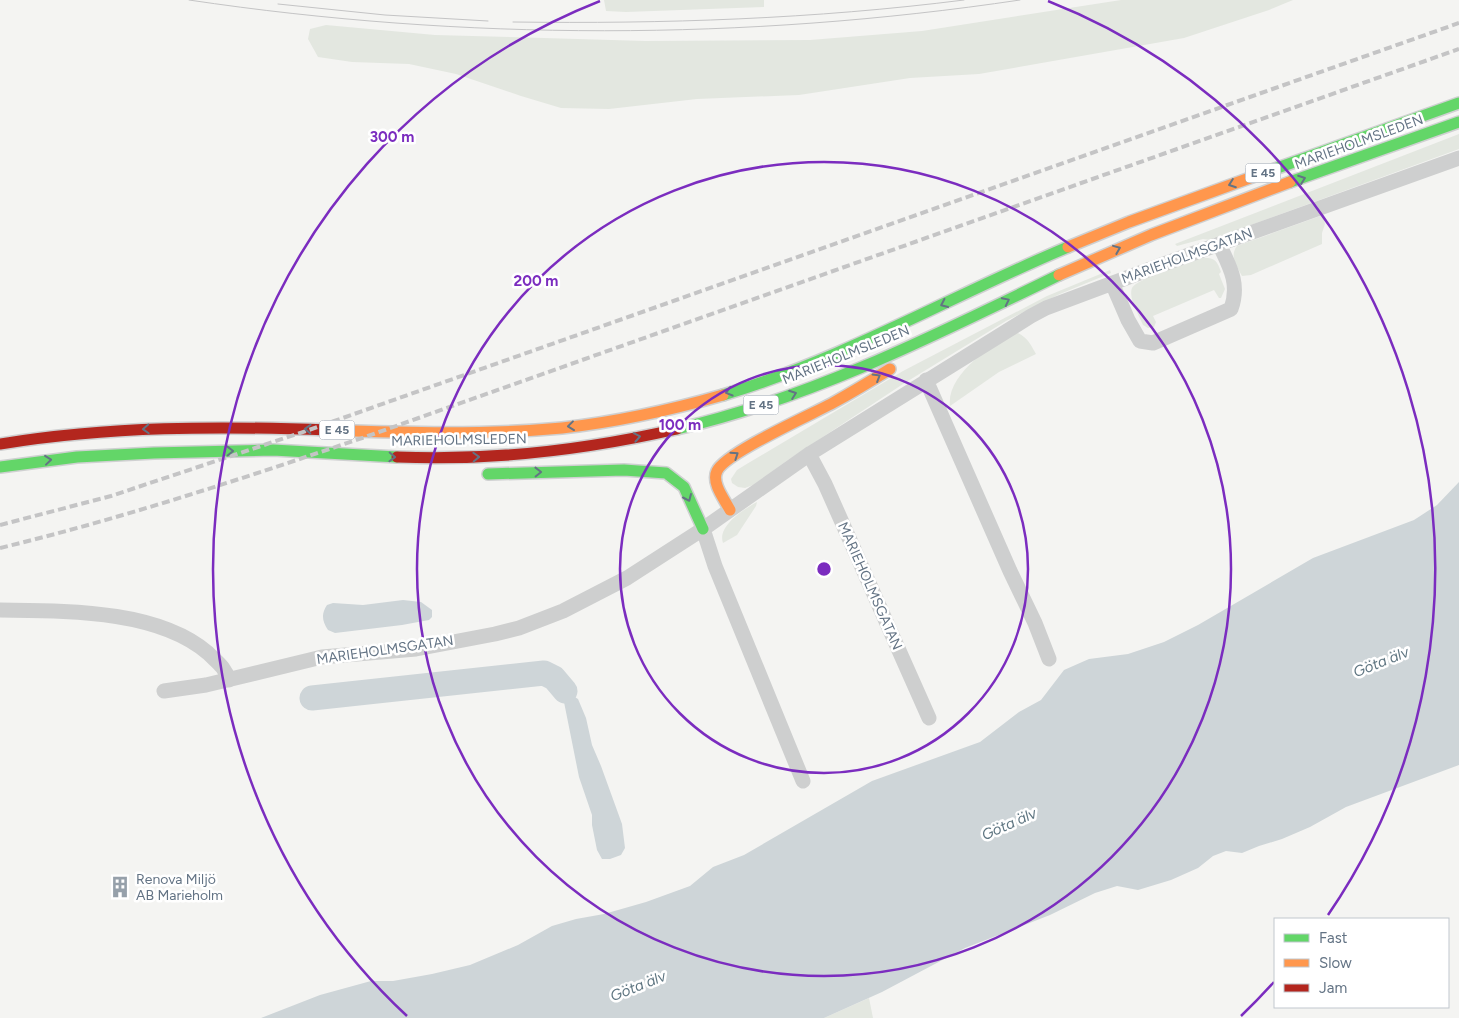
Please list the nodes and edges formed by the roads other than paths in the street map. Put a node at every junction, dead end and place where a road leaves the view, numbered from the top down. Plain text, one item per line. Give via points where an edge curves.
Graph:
1 (1459, 103) edge
2 (1459, 122) edge
3 (1459, 158) edge
4 (1219, 244) junction
5 (1112, 283) junction
6 (976, 316) junction
7 (926, 380) junction
8 (0, 444) edge
9 (278, 450) junction
10 (809, 454) junction
11 (345, 465) dead end
12 (0, 467) edge
13 (473, 474) dead end
14 (730, 510) junction
15 (702, 529) junction
16 (0, 610) edge
17 (1049, 659) dead end
18 (228, 680) junction
19 (164, 691) dead end
20 (929, 718) dead end
21 (803, 781) dead end

1 -> 8 highway, MARIEHOLMSLEDEN / E 45 via 1107,231 797,370 672,408 534,431 471,433 194,427 95,431
6 -> 2 highway, MARIEHOLMSLEDEN / E 45 via 1072,269 1165,230
3 - 4 street, MARIEHOLMSGATAN
4 - 5 street, MARIEHOLMSGATAN
4 - 5 street via 1232,272 1235,296 1231,309 1153,343 1140,341
5 - 7 street, MARIEHOLMSGATAN via 1046,308
9 -> 6 highway, MARIEHOLMSLEDEN / E 45 via 427,458 498,456 557,451 640,437 708,421 826,382
14 -> 6 highway via 716,481 716,473 722,464 740,451 838,400
7 - 10 street, MARIEHOLMSGATAN
7 - 17 street
9 - 11 highway
12 -> 9 highway, MARIEHOLMSLEDEN / E 45 via 110,454
10 - 14 street, MARIEHOLMSGATAN
10 - 20 street, MARIEHOLMSGATAN
13 -> 15 highway via 624,470 666,473 684,487
14 - 15 street, MARIEHOLMSGATAN
15 - 18 street, MARIEHOLMSGATAN via 627,578 563,611 519,628 416,649 322,657
15 - 21 street
16 - 18 street via 72,611 145,622 189,640 224,668
18 - 19 street, MARIEHOLMSGATAN

